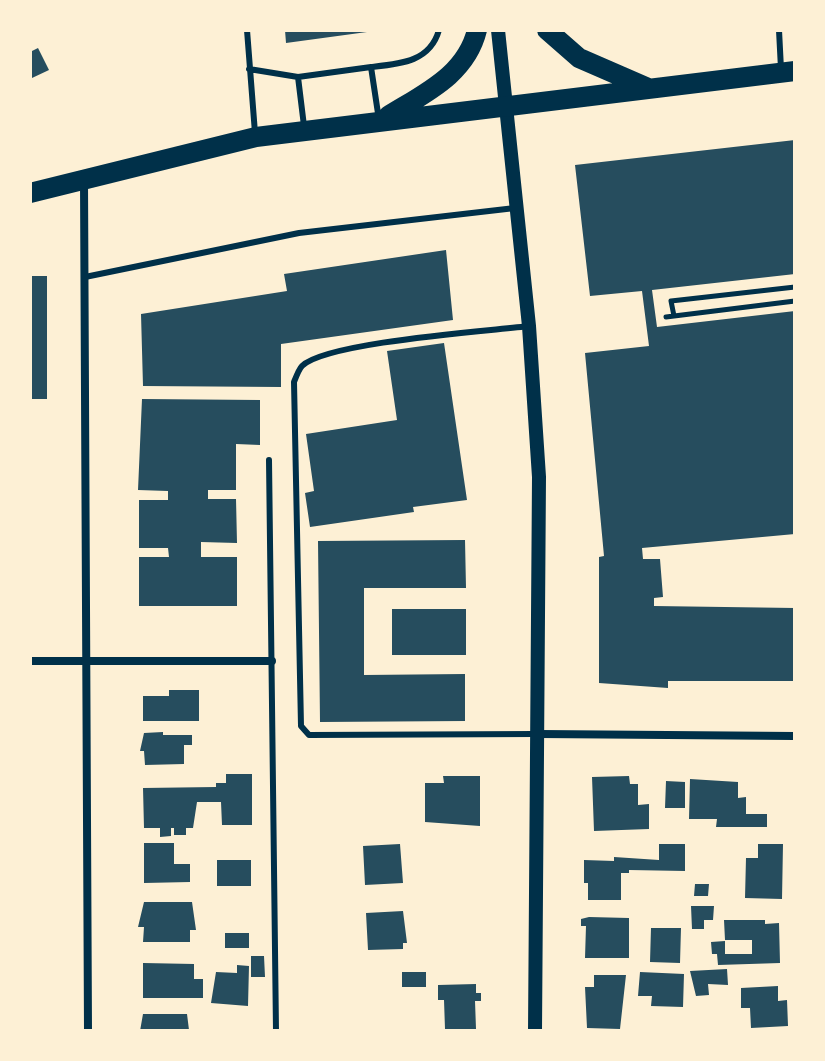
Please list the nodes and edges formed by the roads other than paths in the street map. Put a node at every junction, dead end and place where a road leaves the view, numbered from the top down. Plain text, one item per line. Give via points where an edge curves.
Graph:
1 (247, 30) edge
2 (439, 30) edge
3 (477, 30) edge
4 (498, 30) edge
5 (547, 30) edge
6 (779, 30) edge
7 (371, 67) junction
8 (249, 69) junction
9 (788, 72) edge
10 (298, 77) junction
11 (652, 89) junction
12 (507, 104) junction
13 (381, 120) junction
14 (304, 130) junction
15 (256, 137) junction
16 (84, 180) junction
17 (30, 193) edge
18 (517, 208) junction
19 (85, 277) junction
20 (529, 326) junction
21 (269, 460) dead end
22 (30, 661) edge
23 (87, 661) junction
24 (272, 661) junction
25 (539, 734) junction
26 (795, 736) edge
27 (88, 1031) edge
28 (276, 1031) edge
29 (535, 1031) edge

1 - 8 lane
2 - 7 lane via 423,55
3 - 13 main road via 468,56 448,78
4 - 12 street
5 - 11 main road via 579,58
6 - 9 lane
7 - 10 lane
7 - 13 lane
8 - 10 lane
8 - 15 lane
9 - 11 main road
10 - 14 lane
11 - 12 main road
12 - 13 main road
12 - 18 street
13 - 14 main road
14 - 15 main road
15 - 16 main road
16 - 17 main road
16 - 19 street
18 - 19 lane via 299,233
18 - 20 street
19 - 23 street
20 - 25 street via 539,477
20 - 25 lane via 371,345 302,366 294,382 301,726 309,735
21 - 24 lane
22 - 23 street
23 - 24 street
23 - 27 street
24 - 28 lane
25 - 26 street
25 - 29 street

